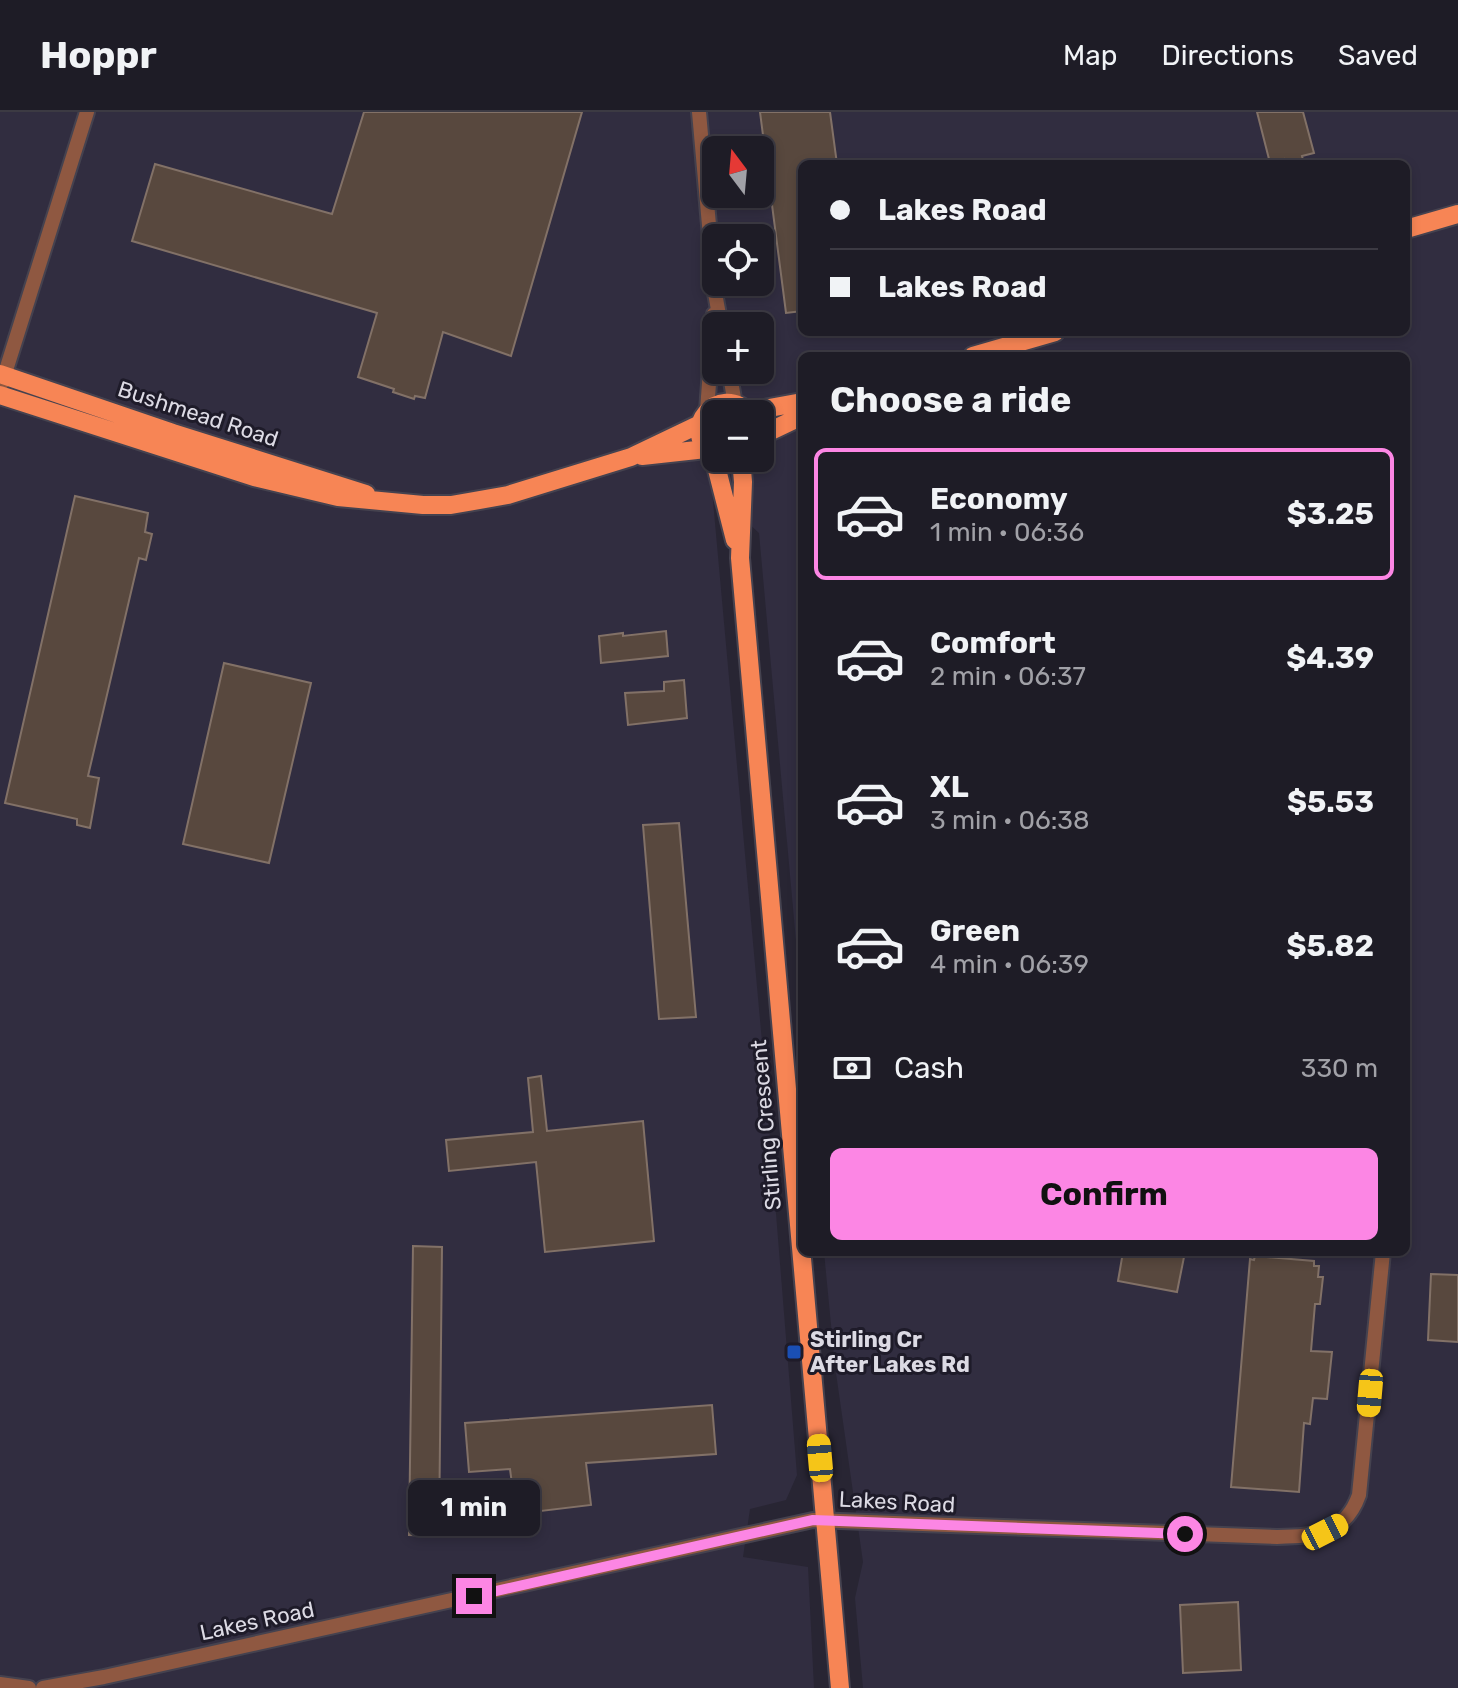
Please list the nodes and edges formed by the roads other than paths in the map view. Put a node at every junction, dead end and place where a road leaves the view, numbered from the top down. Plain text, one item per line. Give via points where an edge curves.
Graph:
1 (87, 112) edge
2 (699, 112) edge
3 (1458, 214) edge
4 (709, 224) edge
5 (1410, 228) edge
6 (715, 296) edge
7 (1041, 336) edge
8 (987, 352) edge
9 (1, 384) edge
10 (706, 400) edge
11 (798, 403) edge
12 (774, 406) edge
13 (702, 418) edge
14 (798, 418) edge
15 (774, 429) edge
16 (702, 453) edge
17 (631, 457) junction
18 (717, 472) edge
19 (742, 472) edge
20 (740, 558) junction
21 (798, 1207) edge
22 (802, 1256) edge
23 (1383, 1256) edge
24 (826, 1520) junction
25 (0, 1684) edge
26 (29, 1688) edge
27 (43, 1688) edge
28 (840, 1688) edge

1 - 9 street
2 - 4 street
3 - 5 main road
6 - 10 street
7 - 8 main road
9 - 17 main road, Bushmead Road via 345,485 380,500 423,505 477,502
11 - 12 main road, Bushmead Road
13 - 17 main road, Bushmead Road
14 - 15 main road
16 - 17 main road, Bushmead Road
18 - 20 main road, Stirling Crescent
19 - 20 main road, Stirling Crescent
20 - 21 main road, Stirling Crescent
22 - 24 main road, Stirling Crescent
23 - 24 street, Lakes Road via 1359,1495 1344,1523 1306,1536 1277,1537
24 - 27 street, Lakes Road
24 - 28 main road, Stirling Crescent
25 - 26 street

